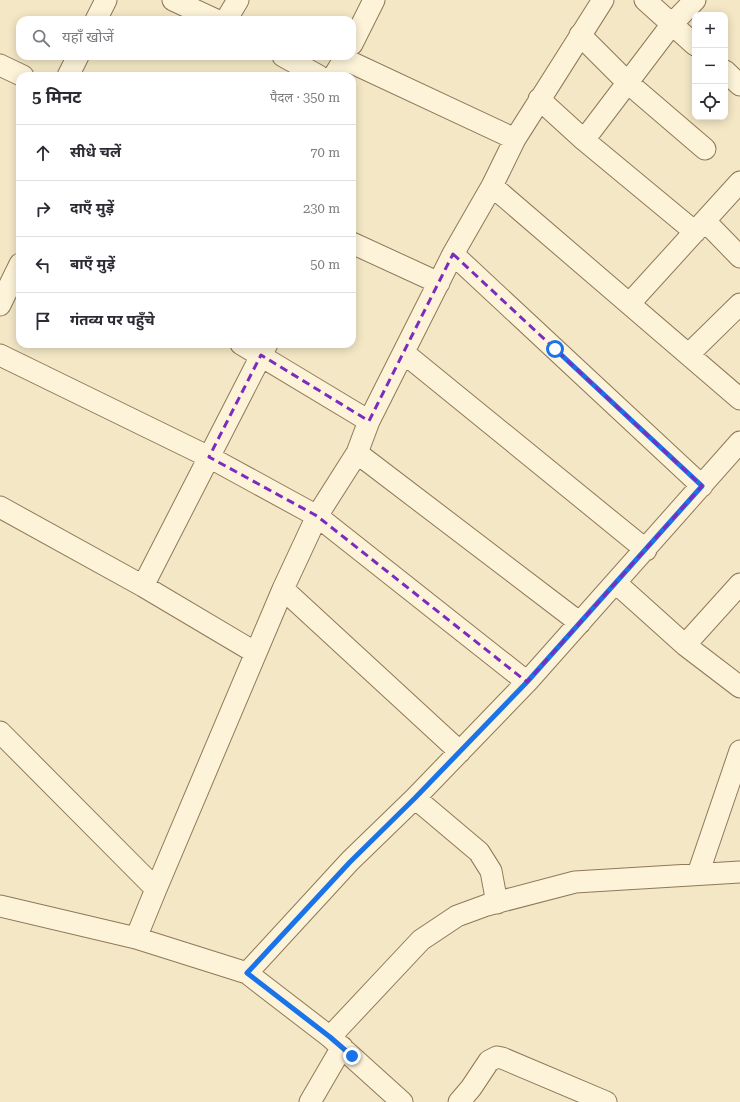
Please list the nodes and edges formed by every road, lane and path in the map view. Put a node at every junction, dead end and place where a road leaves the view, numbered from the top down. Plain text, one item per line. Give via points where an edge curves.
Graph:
1 (106, 0) edge
2 (173, 0) edge
3 (238, 0) edge
4 (374, 0) edge
5 (603, 0) edge
6 (645, 0) edge
7 (694, 0) edge
8 (98, 16) edge
9 (207, 16) edge
10 (228, 16) edge
11 (672, 24) junction
12 (356, 35) edge
13 (580, 35) junction
14 (692, 42) edge
15 (356, 58) edge
16 (76, 60) edge
17 (290, 60) edge
18 (343, 60) edge
19 (0, 65) edge
20 (70, 72) edge
21 (312, 72) edge
22 (336, 72) edge
23 (16, 73) edge
24 (728, 74) edge
25 (628, 83) junction
26 (740, 85) edge
27 (540, 99) junction
28 (515, 139) junction
29 (584, 140) junction
30 (705, 149) dead end
31 (740, 182) edge
32 (492, 186) junction
33 (700, 226) junction
34 (356, 245) edge
35 (453, 254) junction
36 (740, 257) edge
37 (16, 272) edge
38 (439, 283) junction
39 (630, 303) junction
40 (740, 304) edge
41 (0, 305) edge
42 (264, 350) edge
43 (404, 353) junction
44 (689, 354) junction
45 (0, 355) edge
46 (740, 400) edge
47 (370, 420) junction
48 (740, 442) edge
49 (357, 453) junction
50 (209, 457) junction
51 (702, 486) junction
52 (0, 507) edge
53 (317, 516) junction
54 (646, 550) junction
55 (616, 583) junction
56 (740, 584) edge
57 (143, 586) junction
58 (283, 589) junction
59 (580, 623) junction
60 (685, 645) junction
61 (256, 653) junction
62 (527, 682) junction
63 (740, 688) edge
64 (0, 732) edge
65 (740, 751) edge
66 (460, 752) junction
67 (415, 798) junction
68 (740, 872) edge
69 (698, 874) junction
70 (156, 889) junction
71 (497, 903) junction
72 (0, 906) edge
73 (136, 938) junction
74 (247, 973) junction
75 (336, 1042) junction
76 (310, 1102) edge
77 (402, 1102) edge
78 (459, 1102) edge
79 (606, 1102) edge

1 - 8 street
2 - 9 street
3 - 10 street
4 - 12 street
5 - 13 street
6 - 11 street
7 - 11 street
11 - 14 street
11 - 25 street
13 - 25 street
13 - 27 street
15 - 28 street
16 - 20 street
17 - 21 street
18 - 22 street
19 - 23 street
24 - 26 street
25 - 29 street
25 - 30 street
27 - 28 street
27 - 29 street
28 - 32 street
29 - 33 street
31 - 33 street
32 - 35 street
32 - 39 street
33 - 36 street
33 - 39 street
34 - 38 street
35 - 38 street
35 - 51 street
37 - 41 street
38 - 43 street
39 - 44 street
40 - 44 street
42 - 47 street
42 - 50 street
43 - 47 street
43 - 54 street
44 - 46 street
45 - 50 street
47 - 49 street
48 - 51 street
49 - 53 street
49 - 59 street
50 - 53 street
50 - 57 street
51 - 54 street
52 - 57 street
53 - 58 street
53 - 62 street
54 - 55 street
55 - 59 street
55 - 60 street
56 - 60 street
57 - 61 street
58 - 61 street
58 - 66 street
59 - 62 street
60 - 63 street
61 - 70 street
62 - 66 street
64 - 70 street
65 - 69 street
66 - 67 street
67 - 71 street via 479,852 491,872
67 - 74 street via 350,862
68 - 69 street
69 - 71 street via 575,882
70 - 73 street
71 - 75 street via 457,916 421,940
72 - 73 street
73 - 74 street
74 - 75 street
75 - 76 street
75 - 77 street
78 - 79 street via 489,1061 502,1058

